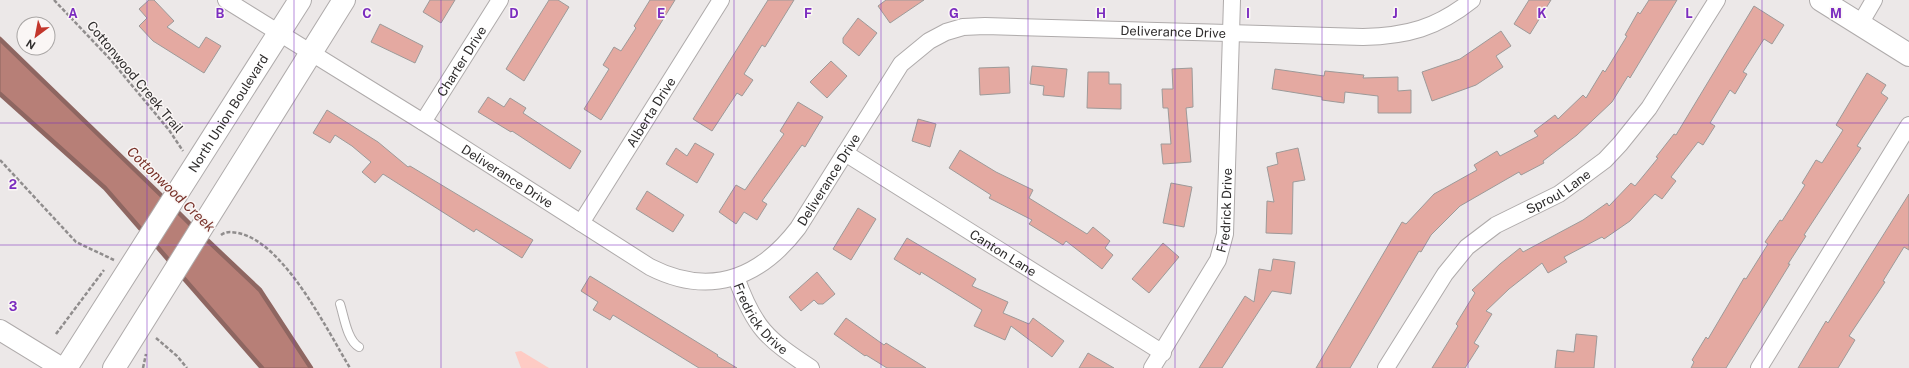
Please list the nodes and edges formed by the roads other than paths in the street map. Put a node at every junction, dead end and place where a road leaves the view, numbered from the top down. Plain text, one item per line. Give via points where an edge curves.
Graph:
1 (226, 0) edge
2 (300, 0) edge
3 (344, 0) edge
4 (500, 0) edge
5 (721, 0) edge
6 (1232, 0) edge
7 (1472, 0) edge
8 (1717, 0) edge
9 (1821, 0) edge
10 (1874, 0) edge
11 (1860, 24) junction
12 (280, 33) junction
13 (1231, 33) junction
14 (311, 52) junction
15 (1909, 55) edge
16 (423, 122) junction
17 (1909, 125) edge
18 (845, 153) junction
19 (580, 223) junction
20 (736, 277) junction
21 (340, 304) dead end
22 (0, 330) edge
23 (359, 346) dead end
24 (1163, 353) junction
25 (62, 368) edge
26 (66, 368) edge
27 (114, 368) edge
28 (811, 368) edge
29 (1152, 368) edge
30 (1386, 368) edge
31 (1759, 368) edge

1 - 12 street, Deliverance Drive
2 - 12 main road, North Union Boulevard
3 - 14 main road
4 - 16 street, Charter Drive
5 - 19 street, Alberta Drive
6 - 13 street
7 - 13 street, Deliverance Drive via 1443,20 1407,34 1363,37
8 - 30 street, Sproul Lane via 1649,108 1620,144 1604,160 1559,194 1496,225 1467,247 1445,274
9 - 11 main road
10 - 11 street
11 - 15 main road
12 - 14 street, Deliverance Drive
12 - 26 main road, North Union Boulevard
13 - 18 street, Deliverance Drive via 985,26 952,30 929,41 901,64
13 - 24 street, Fredrick Drive via 1223,247 1212,271
14 - 16 street, Deliverance Drive
14 - 27 main road via 212,212 149,330
16 - 19 street, Deliverance Drive
17 - 31 street
18 - 20 street, Deliverance Drive via 787,242 758,266
18 - 24 street, Canton Lane
19 - 20 street, Deliverance Drive via 667,276 700,282
20 - 28 street, Fredrick Drive via 750,312 765,334
21 - 23 lane via 350,335
22 - 25 street
24 - 29 street, Fredrick Drive

